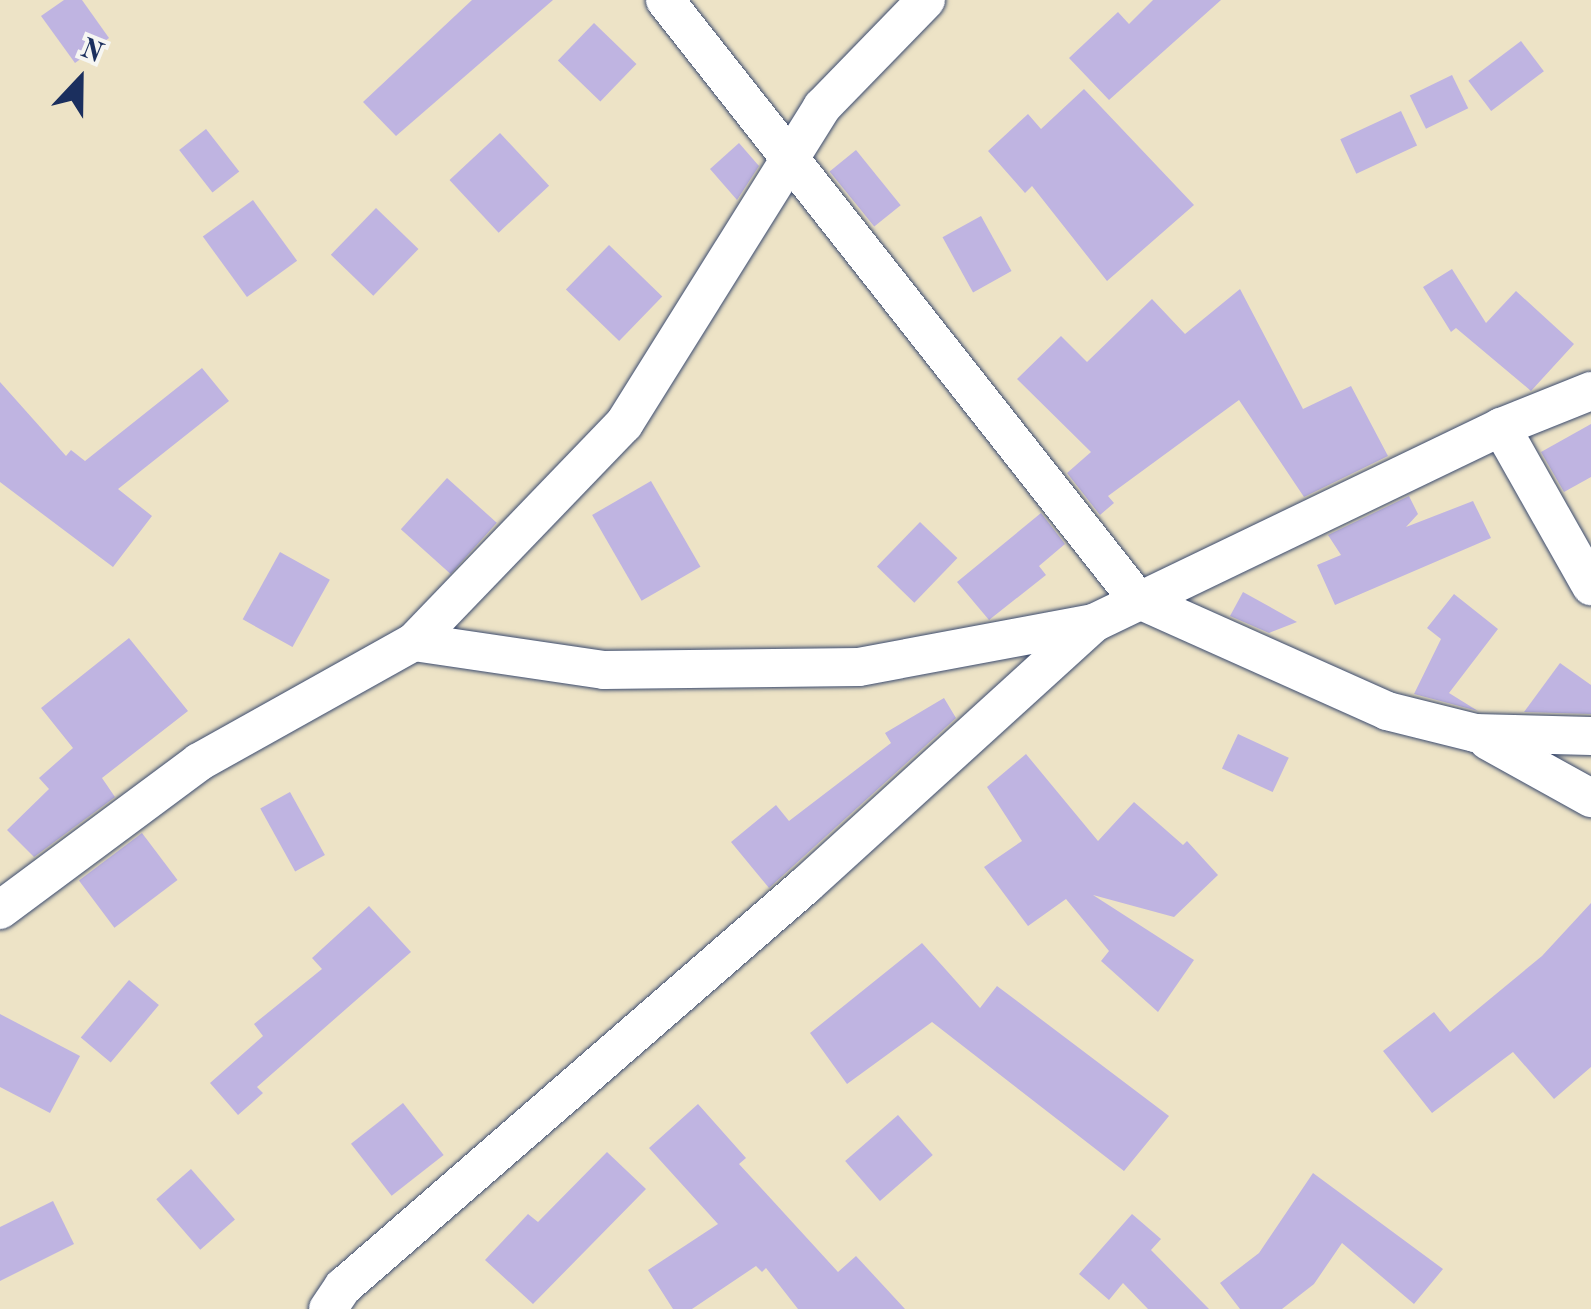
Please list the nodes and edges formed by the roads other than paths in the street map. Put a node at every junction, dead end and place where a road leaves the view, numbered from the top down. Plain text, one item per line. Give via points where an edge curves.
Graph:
1 (666, 0) edge
2 (926, 0) edge
3 (794, 160) junction
4 (1591, 391) edge
5 (1501, 427) junction
6 (1591, 586) edge
7 (1137, 599) junction
8 (1094, 623) junction
9 (414, 642) junction
10 (1474, 734) junction
11 (1591, 736) edge
12 (1591, 798) edge
13 (0, 910) edge
14 (328, 1309) edge

1 - 3 street
2 - 3 street via 822,107
3 - 7 street
3 - 9 street via 624,424
4 - 5 street
5 - 6 street
5 - 7 street
7 - 8 street
7 - 10 street via 1324,686
8 - 9 street via 859,666 604,670
8 - 14 street via 806,885 343,1287
9 - 13 street via 199,762
10 - 11 street
10 - 12 street

